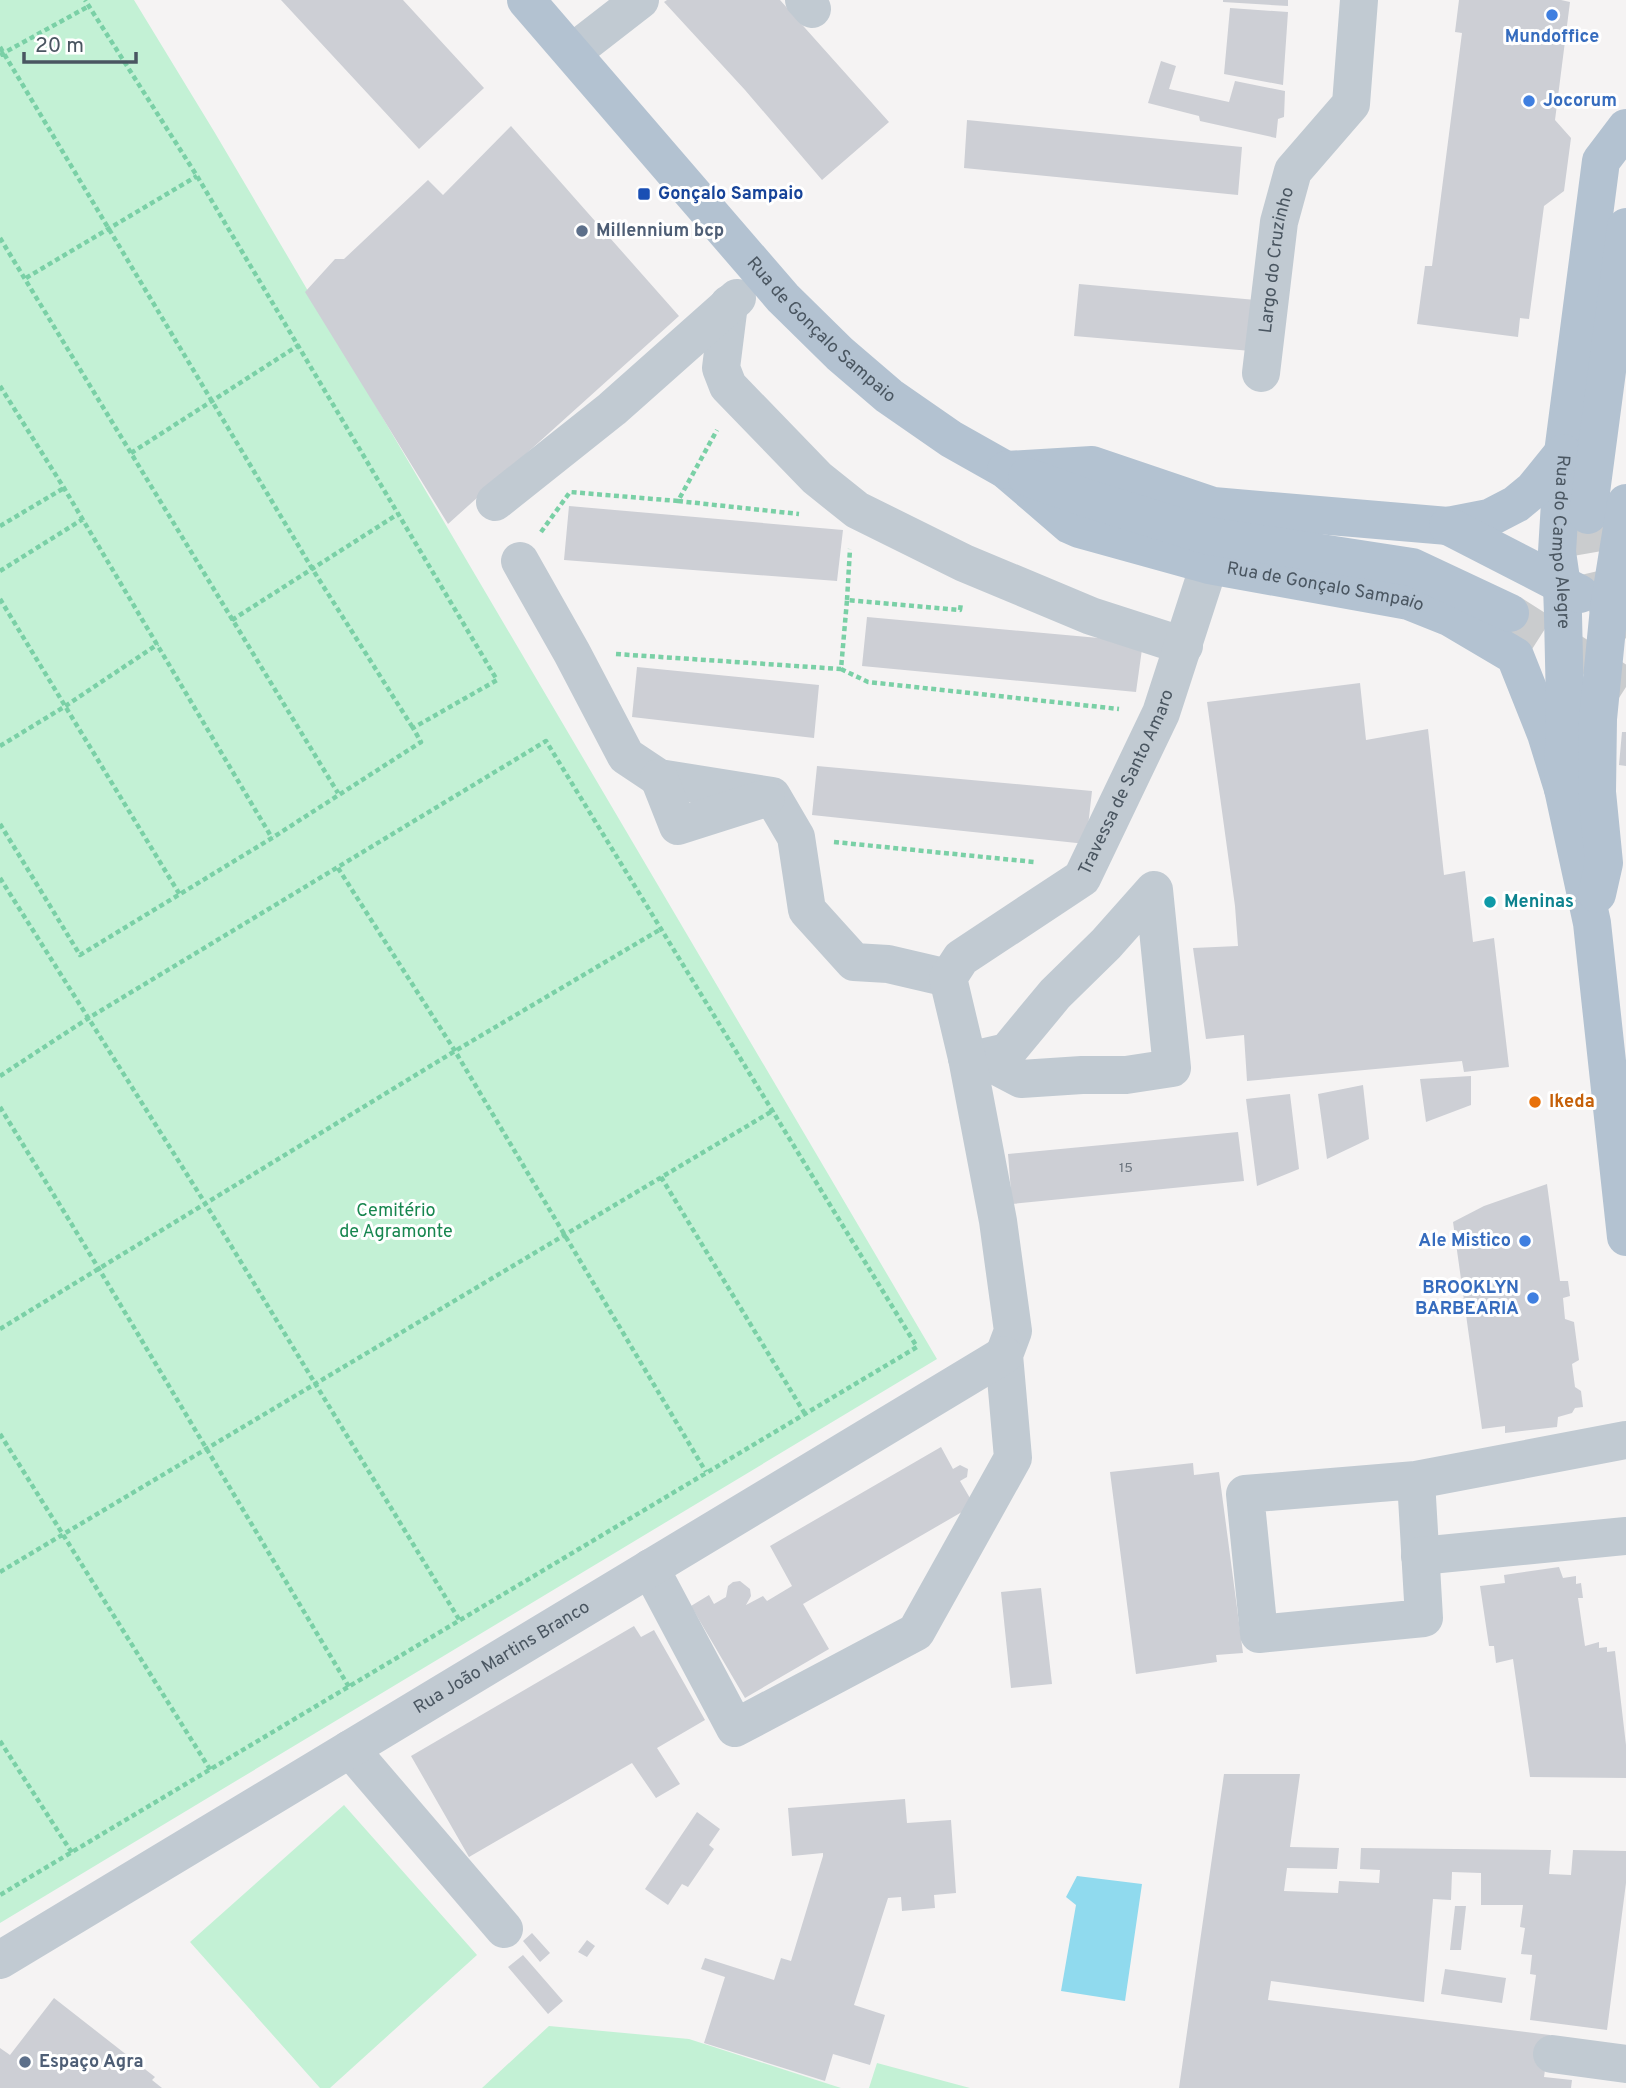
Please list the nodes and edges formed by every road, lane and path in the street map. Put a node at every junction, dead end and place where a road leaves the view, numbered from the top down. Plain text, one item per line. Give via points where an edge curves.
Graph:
1 (85, 0) edge
2 (526, 0) edge
3 (640, 0) edge
4 (1359, 0) edge
5 (89, 6) junction
6 (0, 47) edge
7 (573, 52) junction
8 (2, 54) edge
9 (1626, 128) edge
10 (197, 176) junction
11 (1626, 227) edge
12 (110, 228) junction
13 (0, 237) edge
14 (763, 275) junction
15 (26, 278) junction
16 (729, 304) junction
17 (299, 345) junction
18 (1261, 373) dead end
19 (0, 386) edge
20 (736, 395) junction
21 (212, 400) junction
22 (131, 453) junction
23 (1563, 453) junction
24 (1006, 470) junction
25 (64, 488) junction
26 (678, 501) junction
27 (495, 502) dead end
28 (1626, 510) edge
29 (398, 514) junction
30 (812, 515) dead end
31 (1588, 515) tunnel mouth
32 (83, 519) junction
33 (0, 526) edge
34 (1448, 526) junction
35 (850, 546) dead end
36 (520, 561) joint
37 (964, 564) junction
38 (1209, 565) junction
39 (313, 570) junction
40 (0, 571) edge
41 (1562, 586) junction
42 (0, 599) edge
43 (847, 600) junction
44 (1617, 611) edge
45 (1510, 613) tunnel mouth
46 (232, 620) junction
47 (158, 644) junction
48 (1185, 646) junction
49 (572, 653) junction
50 (841, 669) junction
51 (64, 707) junction
52 (1161, 713) junction
53 (413, 728) junction
54 (0, 746) edge
55 (1563, 789) junction
56 (338, 793) junction
57 (0, 824) edge
58 (796, 837) junction
59 (272, 838) junction
60 (1087, 865) junction
61 (338, 868) junction
62 (0, 878) edge
63 (180, 895) junction
64 (1592, 923) junction
65 (661, 929) junction
66 (948, 978) junction
67 (87, 1020) junction
68 (455, 1051) junction
69 (974, 1058) junction
70 (0, 1076) edge
71 (1618, 1106) edge
72 (0, 1107) edge
73 (774, 1110) junction
74 (661, 1177) junction
75 (205, 1203) junction
76 (565, 1235) junction
77 (1626, 1237) edge
78 (99, 1269) junction
79 (0, 1329) edge
80 (1004, 1354) junction
81 (314, 1384) junction
82 (805, 1414) junction
83 (0, 1434) edge
84 (1626, 1440) edge
85 (206, 1448) junction
86 (706, 1472) junction
87 (1416, 1480) junction
88 (62, 1534) junction
89 (1626, 1536) edge
90 (1420, 1556) junction
91 (650, 1568) junction
92 (0, 1572) edge
93 (460, 1621) junction
94 (349, 1687) junction
95 (0, 1741) edge
96 (350, 1749) junction
97 (211, 1771) junction
98 (72, 1853) junction
99 (0, 1895) edge
100 (504, 1929) dead end
101 (0, 1960) edge
102 (1552, 2054) dead end
103 (1626, 2064) edge

1 - 5 path
2 - 7 main road, Rua de Gonçalo Sampaio
3 - 7 street
4 - 18 street, Largo do Cruzinho via 1351,104 1293,171 1279,222
5 - 8 path
5 - 10 path
6 - 8 path
7 - 14 main road, Rua de Gonçalo Sampaio
8 - 12 path
9 - 23 main road, Rua do Campo Alegre via 1601,161
10 - 12 path
10 - 17 path
11 - 31 main road
12 - 15 path
12 - 21 path
13 - 15 path
14 - 16 street
14 - 24 main road, Rua de Gonçalo Sampaio via 839,354 889,396
15 - 22 path
16 - 20 street via 721,368
16 - 27 street via 612,409
17 - 21 path
17 - 29 path
19 - 25 path
20 - 26 path
20 - 37 street via 817,478 857,510
21 - 22 path
21 - 39 path
22 - 46 path
23 - 34 main road via 1517,504 1489,518
23 - 41 main road, Rua do Campo Alegre via 1557,552
24 - 34 main road via 1093,465 1213,506
24 - 38 main road, Rua de Gonçalo Sampaio via 1070,525
24 - 45 main road via 1209,536 1412,567
25 - 32 path
25 - 33 path
26 - 30 path
26 - 36 path via 570,492
28 - 44 main road, Rua do Campo Alegre
29 - 39 path
29 - 53 path via 497,680
32 - 40 path
32 - 47 path
34 - 41 main road
35 - 43 path
36 - 49 street
37 - 43 path via 960,610
37 - 48 street via 1091,616
38 - 48 street, Travessa de Santo Amaro
38 - 55 main road, Rua de Gonçalo Sampaio via 1409,601 1499,645 1515,656
39 - 46 path
39 - 53 path
41 - 44 main road
41 - 55 main road, Rua do Campo Alegre
42 - 51 path
43 - 50 path
44 - 64 main road, Rua do Campo Alegre via 1598,719 1597,792 1604,863
46 - 56 path
47 - 51 path
47 - 59 path
48 - 52 street, Travessa de Santo Amaro
49 - 50 path
49 - 58 street via 626,757 659,778 772,796
50 - 52 path via 868,682
51 - 54 path
51 - 63 path
52 - 60 street, Travessa de Santo Amaro
53 - 56 path via 421,742
55 - 64 main road, Rua do Campo Alegre
56 - 59 path
57 - 63 path via 80,955
58 - 60 path
58 - 66 street via 807,910 854,962 888,964
59 - 63 path
60 - 66 street, Travessa de Santo Amaro via 1082,878 961,958
61 - 65 path via 546,741
61 - 67 path
61 - 68 path
62 - 67 path
64 - 71 main road, Rua do Campo Alegre
65 - 68 path
65 - 73 path
66 - 69 street
67 - 70 path
67 - 75 path
68 - 75 path
68 - 76 path
69 - 69 street via 1021,1079 1126,1075 1172,1068 1154,890 1055,993 1007,1052
69 - 80 street via 1013,1331
71 - 77 main road, Rua do Campo Alegre
72 - 78 path
73 - 74 path
73 - 82 path via 917,1347
74 - 76 path
74 - 82 path
75 - 78 path
75 - 81 path
76 - 81 path
76 - 86 path
78 - 79 path
78 - 85 path
80 - 91 street, Rua João Martins Branco
80 - 91 street via 1013,1458 916,1632 735,1728
81 - 85 path
81 - 93 path
82 - 86 path
83 - 88 path
84 - 87 street
85 - 88 path
85 - 94 path
86 - 93 path
87 - 90 street
87 - 90 street via 1245,1494 1259,1634 1424,1618
88 - 92 path
88 - 97 path
89 - 90 street
91 - 96 street, Rua João Martins Branco
93 - 94 path
94 - 97 path
95 - 98 path
96 - 100 street
96 - 101 street, Rua João Martins Branco
97 - 98 path
98 - 99 path
102 - 103 street

